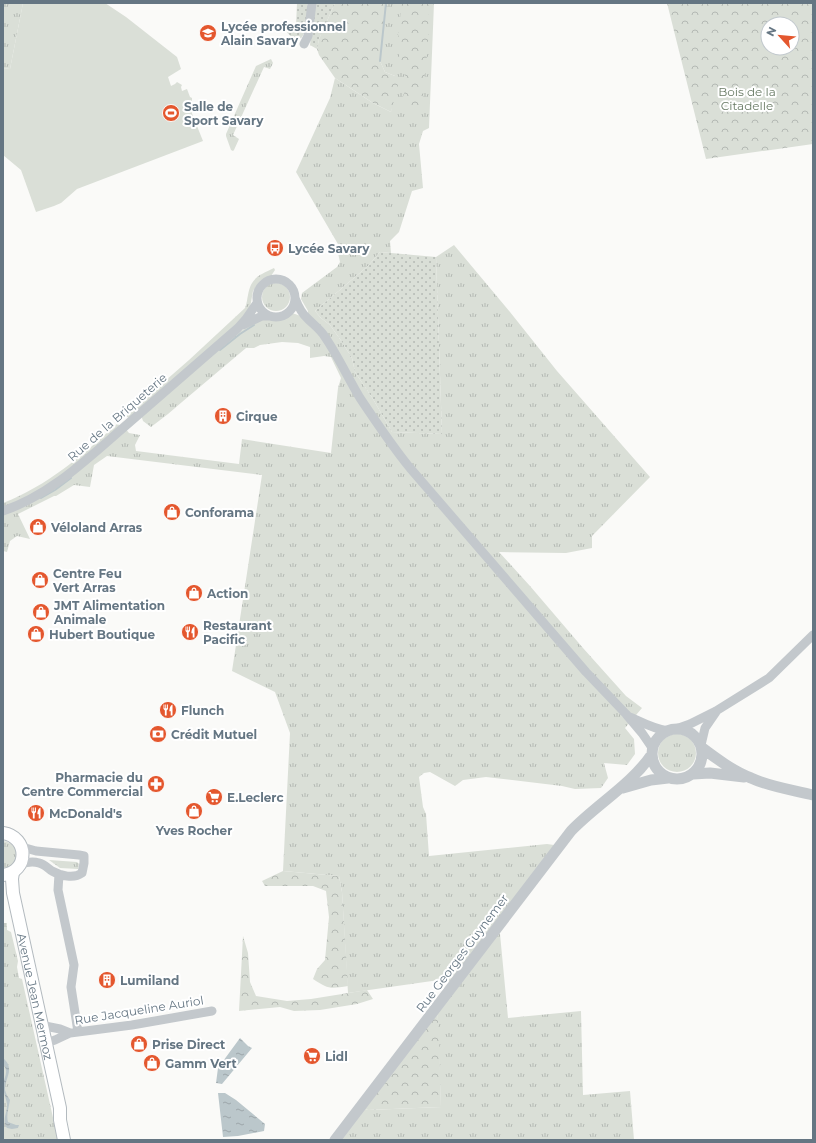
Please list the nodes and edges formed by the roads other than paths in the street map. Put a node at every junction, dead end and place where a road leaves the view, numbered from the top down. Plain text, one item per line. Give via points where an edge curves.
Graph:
1 (312, 3) edge
2 (304, 44) dead end
3 (295, 298) junction
4 (257, 303) junction
5 (288, 313) junction
6 (268, 316) junction
7 (307, 318) junction
8 (238, 328) junction
9 (3, 511) edge
10 (813, 634) edge
11 (716, 711) junction
12 (626, 714) junction
13 (672, 730) junction
14 (701, 746) junction
15 (652, 752) junction
16 (693, 774) junction
17 (668, 778) junction
18 (750, 778) junction
19 (618, 790) junction
20 (813, 795) edge
21 (3, 824) edge
22 (8, 834) edge
23 (22, 847) junction
24 (12, 870) edge
25 (58, 874) junction
26 (3, 886) edge
27 (212, 1011) dead end
28 (37, 1018) junction
29 (74, 1032) junction
30 (46, 1043) junction
31 (60, 1120) junction
32 (64, 1140) edge
33 (335, 1140) edge

1 - 2 street via 308,36
3 - 4 street via 290,284 275,278 260,286
3 - 5 street
3 - 7 street
4 - 6 street
4 - 8 street, Rue de la Briqueterie
5 - 6 street via 280,317
5 - 7 street
6 - 8 street, Rue de la Briqueterie via 262,316
7 - 12 street via 324,334 372,416 410,468 586,672
8 - 9 street, Rue de la Briqueterie via 66,476 43,493
10 - 11 street via 770,678
11 - 13 street
11 - 14 street via 705,728
12 - 13 street via 658,730
12 - 15 street via 642,733
13 - 14 street via 688,732
13 - 15 street via 658,738
14 - 16 street via 701,762
14 - 18 street via 726,765
15 - 17 street via 656,768
15 - 19 street, Rue Georges Guynemer via 647,762
16 - 17 street via 681,779
16 - 18 street via 710,773
17 - 19 street, Rue Georges Guynemer via 651,780
18 - 20 street
19 - 33 street, Rue Georges Guynemer via 583,818 567,837
21 - 22 main road
22 - 23 main road
23 - 24 main road, Avenue Jean Mermoz via 22,858
23 - 25 street via 84,856 82,873 74,876
24 - 25 street via 30,862 40,863
24 - 28 main road, Avenue Jean Mermoz via 13,893
25 - 29 street via 58,890 74,965 71,987
26 - 28 main road, Avenue Jean Mermoz
27 - 29 street, Rue Jacqueline Auriol
28 - 29 street via 45,1026
28 - 30 main road, Avenue Jean Mermoz
28 - 31 main road, Avenue Jean Mermoz via 54,1110
29 - 30 street
30 - 31 main road, Avenue Jean Mermoz via 60,1108
31 - 32 main road, Avenue Jean Mermoz

